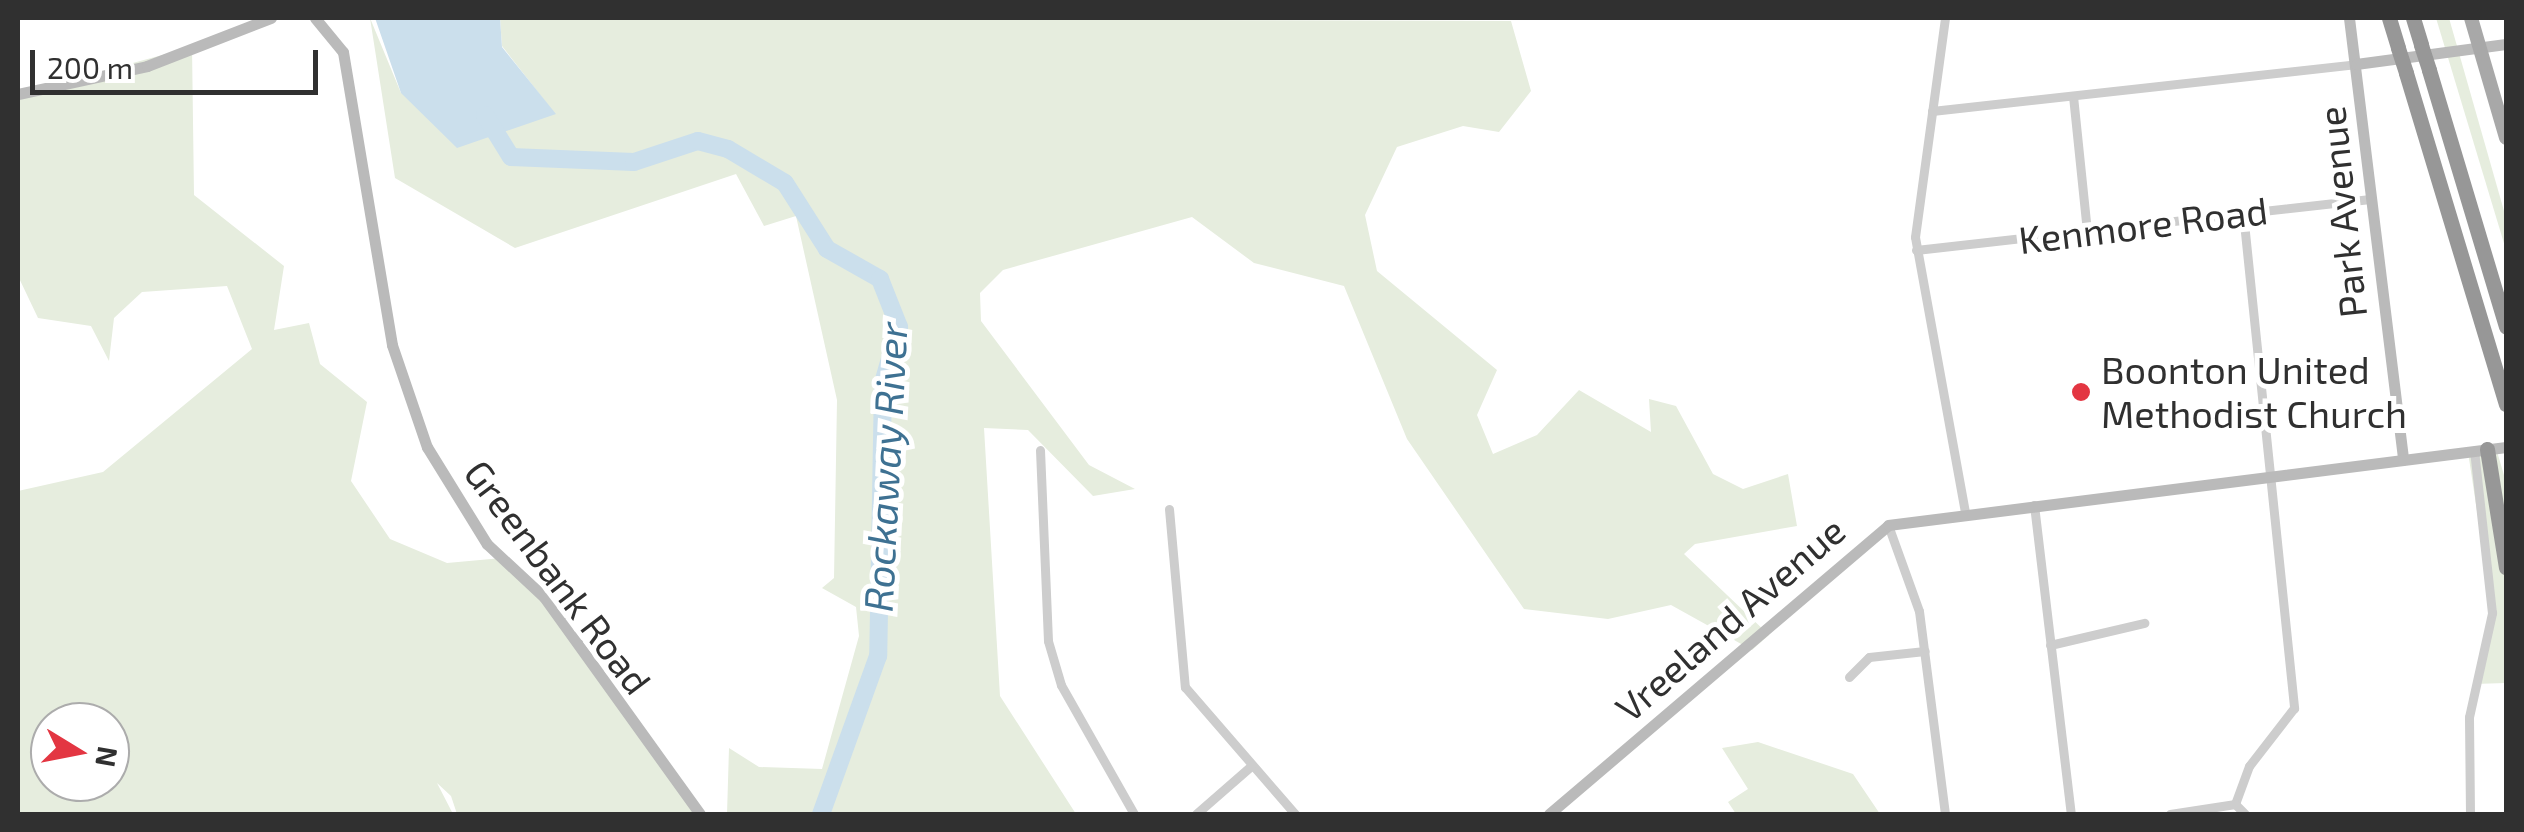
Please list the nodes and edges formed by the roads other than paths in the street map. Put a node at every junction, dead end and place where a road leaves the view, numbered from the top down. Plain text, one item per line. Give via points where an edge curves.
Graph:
1 (271, 18) edge
2 (315, 18) edge
3 (1944, 18) edge
4 (2349, 18) edge
5 (2389, 18) edge
6 (2413, 18) edge
7 (2471, 18) edge
8 (2506, 44) edge
9 (2481, 50) junction
10 (2356, 64) junction
11 (18, 94) edge
12 (2072, 96) junction
13 (1932, 111) junction
14 (2506, 138) edge
15 (2370, 199) junction
16 (2242, 213) junction
17 (2088, 232) junction
18 (1916, 250) junction
19 (2506, 327) edge
20 (2506, 404) edge
21 (2506, 447) edge
22 (1040, 450) dead end
23 (2480, 450) junction
24 (2403, 460) junction
25 (2272, 476) junction
26 (2034, 505) junction
27 (1169, 509) dead end
28 (1965, 513) junction
29 (1888, 525) junction
30 (2506, 568) edge
31 (2144, 624) dead end
32 (2050, 645) junction
33 (1925, 651) junction
34 (1849, 677) dead end
35 (1251, 766) junction
36 (2235, 804) junction
37 (700, 814) edge
38 (1134, 814) edge
39 (1196, 814) edge
40 (1295, 814) edge
41 (1550, 814) edge
42 (1945, 814) edge
43 (2072, 814) edge
44 (2170, 814) edge
45 (2245, 814) edge
46 (2470, 814) edge

1 - 11 street via 146,66
2 - 37 street, Greenbank Road via 343,52 392,345 427,447 486,544 544,597
3 - 13 street
4 - 10 street, Park Avenue
5 - 20 highway, bridge
6 - 19 highway, bridge
7 - 9 main road
8 - 9 street
9 - 10 street
9 - 14 main road
10 - 12 street
10 - 15 street, Park Avenue
12 - 13 street
12 - 17 street
13 - 18 street
15 - 16 street, Kenmore Road
15 - 24 street, Park Avenue
16 - 17 street, Kenmore Road
16 - 25 street
17 - 18 street, Kenmore Road
18 - 28 street
21 - 23 street, Vreeland Avenue
22 - 38 street via 1048,641 1061,685
23 - 24 street, Vreeland Avenue
23 - 30 highway
23 - 46 street via 2492,613 2469,717
24 - 25 street, Vreeland Avenue
25 - 26 street, Vreeland Avenue
25 - 36 street via 2294,708 2252,761
26 - 28 street, Vreeland Avenue
26 - 32 street
27 - 35 street via 1185,687
28 - 29 street, Vreeland Avenue
29 - 33 street
29 - 41 street, Vreeland Avenue
31 - 32 street
32 - 43 street
33 - 34 street via 1869,658
33 - 42 street
35 - 39 street
35 - 40 street
36 - 44 street
36 - 45 street

